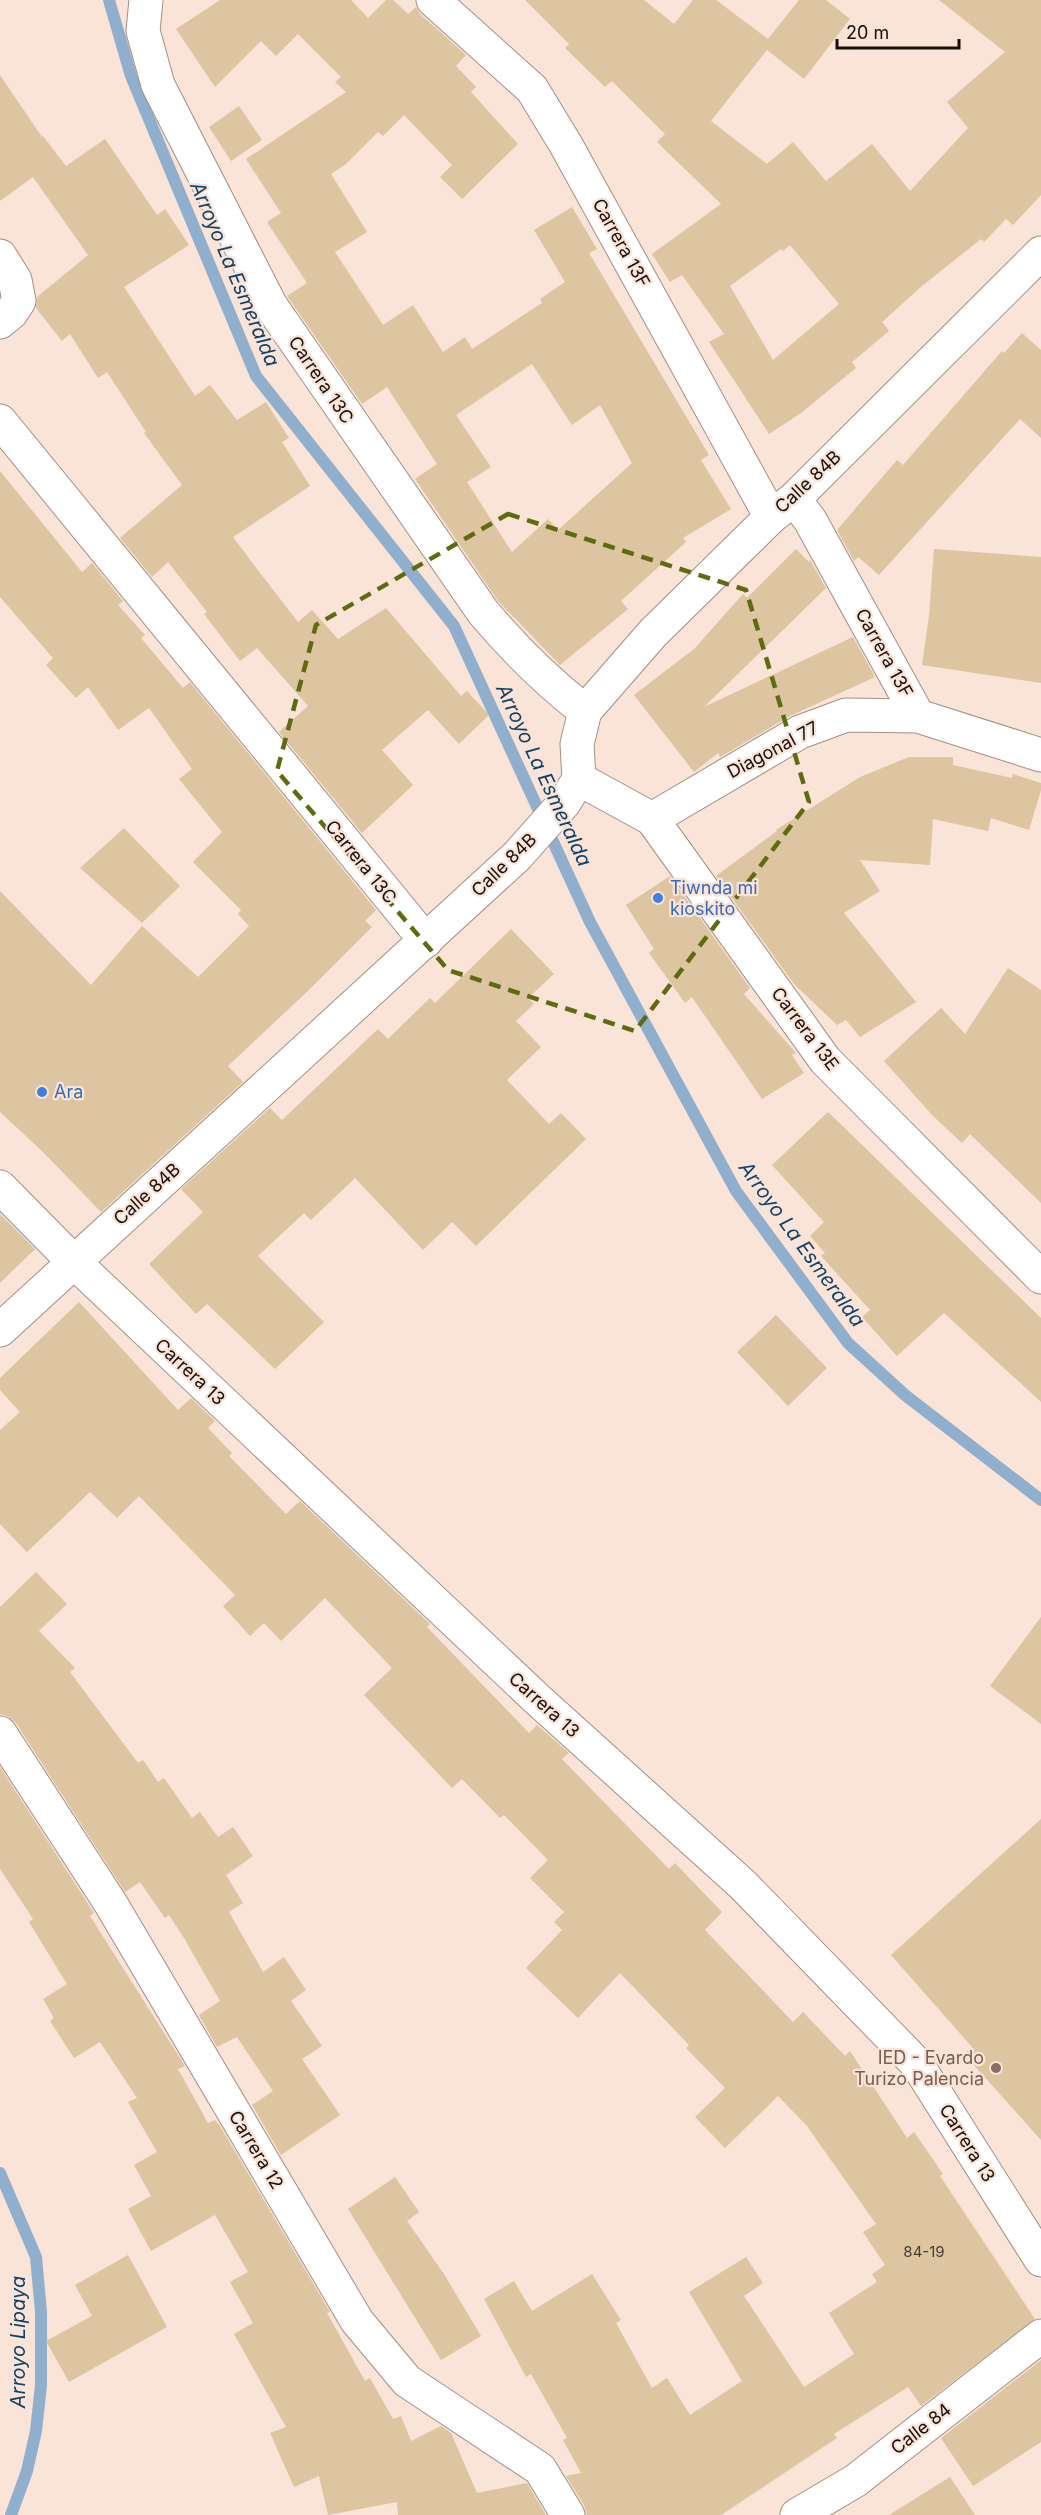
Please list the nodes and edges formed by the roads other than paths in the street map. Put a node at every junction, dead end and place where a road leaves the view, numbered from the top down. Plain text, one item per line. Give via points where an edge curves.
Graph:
1 (146, 0) edge
2 (432, 0) edge
3 (1041, 253) edge
4 (0, 256) edge
5 (0, 322) edge
6 (0, 421) edge
7 (782, 508) junction
8 (585, 711) junction
9 (918, 716) junction
10 (1041, 755) edge
11 (572, 791) junction
12 (652, 819) junction
13 (426, 940) junction
14 (0, 1187) edge
15 (73, 1261) junction
16 (1041, 1277) edge
17 (0, 1330) edge
18 (0, 1733) edge
19 (1041, 2260) edge
20 (1041, 2336) edge
21 (567, 2515) edge
22 (797, 2515) edge

1 - 8 street, Carrera 13C via 143,31 158,85 271,306 483,612 518,653
2 - 7 street, Carrera 13F via 532,89
3 - 7 street, Calle 84B
4 - 5 street via 15,280 19,301
6 - 13 street, Carrera 13C
7 - 8 street, Calle 84B via 653,633
7 - 9 street, Carrera 13F via 815,530
8 - 11 street, Calle 84B
9 - 10 street, Diagonal 77
9 - 12 street, Diagonal 77 via 846,715 800,732
11 - 12 street, Carrera 13E
11 - 13 street, Calle 84B via 517,856
12 - 16 street, Carrera 13E via 825,1060
13 - 15 street, Calle 84B
14 - 15 street, Carrera 13
15 - 17 street, Calle 84B
15 - 19 street, Carrera 13 via 537,1699 743,1884 900,2046 917,2064
18 - 21 street, Carrera 12 via 111,1905 357,2320 407,2381 540,2469
20 - 22 street, Calle 84 via 855,2481

